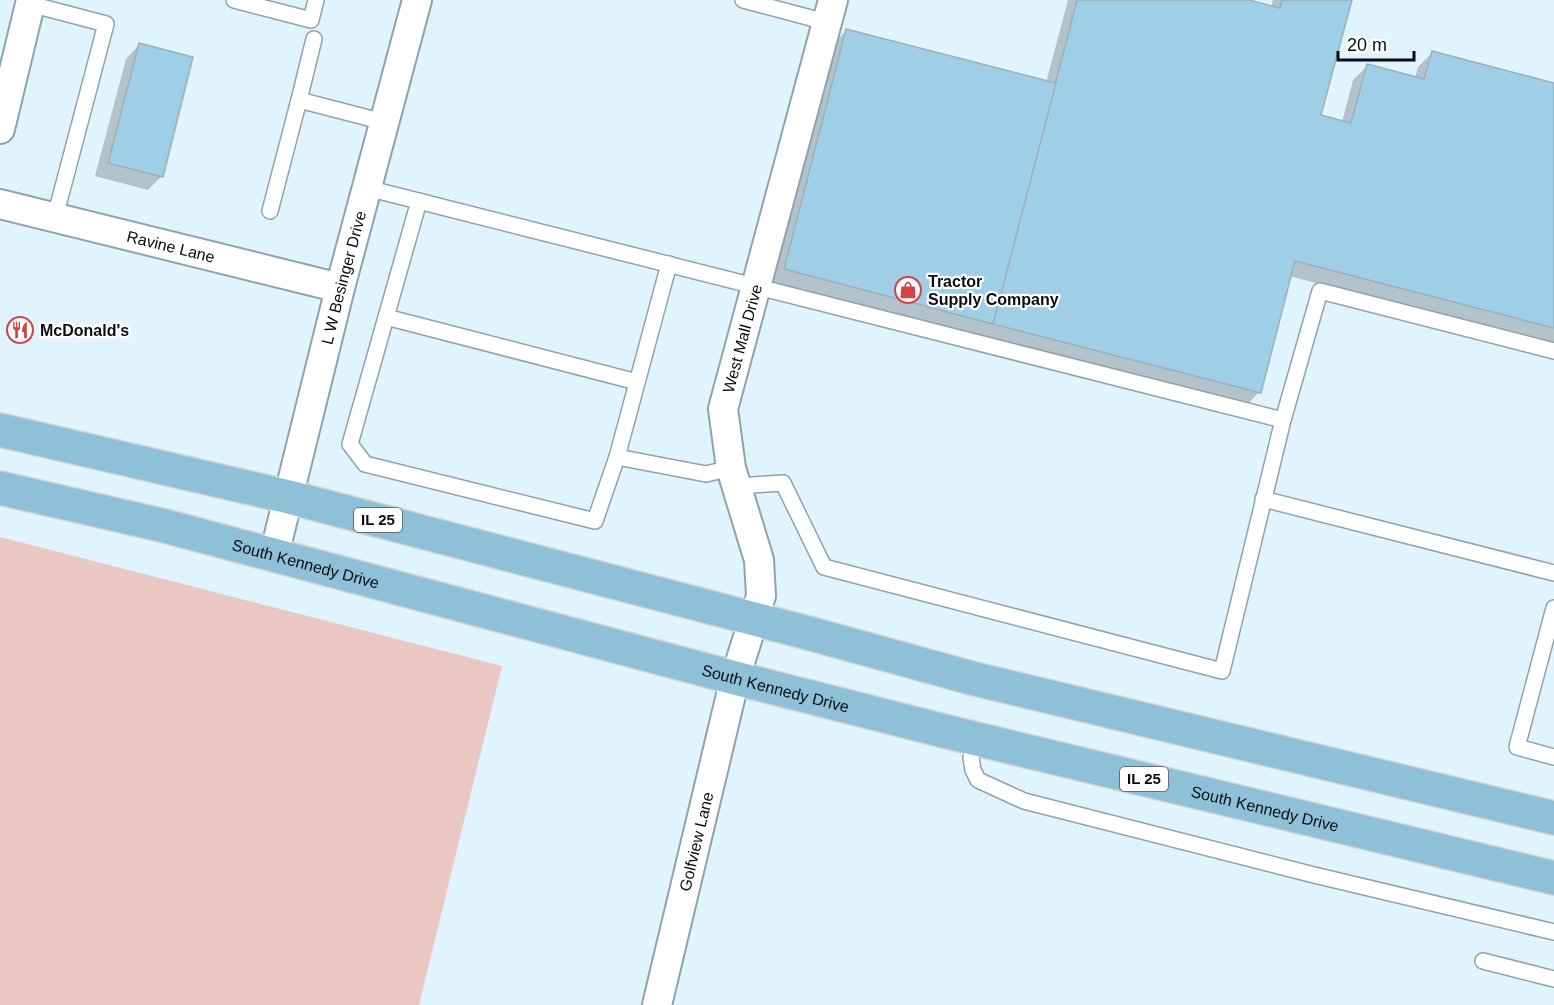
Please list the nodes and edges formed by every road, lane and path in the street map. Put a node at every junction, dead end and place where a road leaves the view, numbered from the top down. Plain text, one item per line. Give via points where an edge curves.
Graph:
1 (234, 0) edge
2 (316, 0) edge
3 (417, 0) edge
4 (743, 0) edge
5 (30, 2) edge
6 (829, 11) edge
7 (314, 39) dead end
8 (299, 100) junction
9 (384, 122) junction
10 (0, 129) edge
11 (367, 188) junction
12 (419, 201) junction
13 (0, 204) edge
14 (270, 211) dead end
15 (55, 217) junction
16 (669, 264) junction
17 (756, 285) junction
18 (340, 288) junction
19 (386, 317) junction
20 (1554, 351) edge
21 (637, 382) junction
22 (1283, 420) junction
23 (0, 430) edge
24 (617, 457) junction
25 (734, 477) junction
26 (0, 488) edge
27 (289, 497) junction
28 (1263, 499) junction
29 (274, 555) junction
30 (1554, 573) edge
31 (1554, 608) edge
32 (754, 619) junction
33 (735, 678) junction
34 (975, 739) junction
35 (1554, 757) edge
36 (1554, 819) edge
37 (1554, 878) edge
38 (1554, 932) edge
39 (1483, 961) dead end
40 (1554, 979) edge
41 (657, 1005) edge

1 - 2 lane via 311,20
3 - 9 street, L W Besinger Drive
4 - 6 lane
5 - 10 street
5 - 15 lane via 106,24
6 - 17 street, West Mall Drive
7 - 8 lane
8 - 9 lane
8 - 14 lane
9 - 11 street, L W Besinger Drive
11 - 12 lane
11 - 18 street, L W Besinger Drive
12 - 16 lane
12 - 19 lane
13 - 15 street, Ravine Lane
15 - 18 street, Ravine Lane
16 - 17 lane
16 - 21 lane
17 - 22 lane
17 - 25 street, West Mall Drive via 723,409
18 - 27 street, L W Besinger Drive
19 - 21 lane
19 - 24 lane via 350,444 365,464 595,521
20 - 22 lane via 1320,291
21 - 24 lane
22 - 28 lane
23 - 27 main road, IL 25
24 - 25 lane
25 - 28 lane via 783,483 824,567 1222,671
25 - 32 street, West Mall Drive via 759,560 761,596
26 - 29 main road, South Kennedy Drive / IL 25
27 - 29 street, L W Besinger Drive
27 - 32 main road, IL 25
28 - 30 lane
29 - 33 main road, South Kennedy Drive / IL 25
31 - 35 lane via 1517,747
32 - 33 street, West Mall Drive
32 - 36 main road, IL 25 via 975,679
33 - 34 main road, South Kennedy Drive / IL 25
33 - 41 street, Golfview Lane
34 - 37 main road, South Kennedy Drive / IL 25
34 - 38 lane via 971,758 978,780 1024,801
39 - 40 lane

